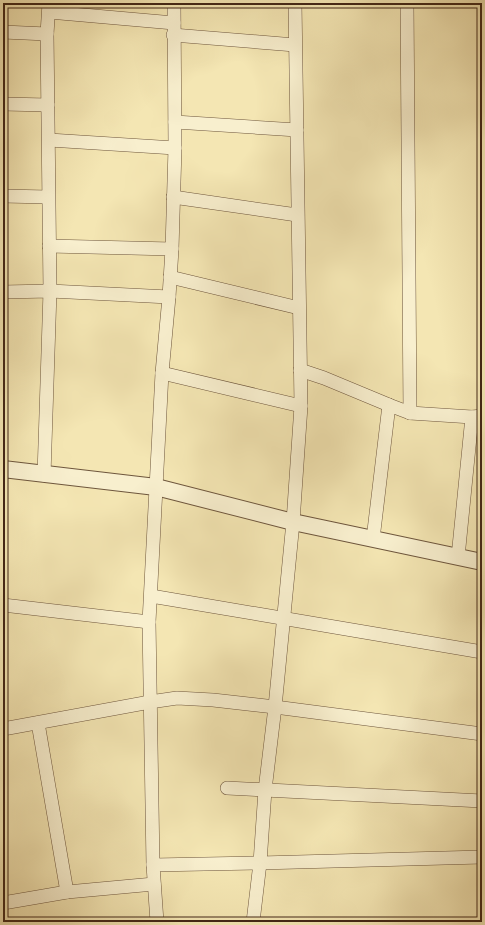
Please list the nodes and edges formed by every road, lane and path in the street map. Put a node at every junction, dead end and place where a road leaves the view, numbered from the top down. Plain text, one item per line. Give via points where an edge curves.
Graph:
1 (174, 3) edge
2 (295, 3) edge
3 (407, 3) edge
4 (49, 7) edge
5 (174, 29) junction
6 (3, 32) edge
7 (47, 34) junction
8 (295, 45) junction
9 (3, 104) edge
10 (48, 105) junction
11 (175, 122) junction
12 (297, 130) junction
13 (50, 140) junction
14 (175, 148) junction
15 (3, 196) edge
16 (48, 197) junction
17 (173, 198) junction
18 (297, 215) junction
19 (49, 246) junction
20 (172, 249) junction
21 (170, 277) junction
22 (50, 291) junction
23 (3, 292) edge
24 (169, 297) junction
25 (300, 308) junction
26 (300, 370) junction
27 (162, 373) junction
28 (389, 405) junction
29 (300, 406) junction
30 (410, 413) junction
31 (477, 416) edge
32 (3, 469) edge
33 (44, 475) junction
34 (156, 487) junction
35 (293, 522) junction
36 (373, 539) junction
37 (458, 557) junction
38 (482, 562) edge
39 (151, 596) junction
40 (3, 605) edge
41 (284, 619) junction
42 (149, 622) junction
43 (482, 652) edge
44 (150, 702) junction
45 (275, 707) junction
46 (38, 723) junction
47 (3, 729) edge
48 (482, 734) edge
49 (227, 788) dead end
50 (265, 790) junction
51 (482, 801) edge
52 (482, 857) edge
53 (260, 863) junction
54 (153, 865) junction
55 (154, 884) junction
56 (67, 892) junction
57 (3, 903) edge
58 (156, 922) edge
59 (253, 922) edge

1 - 5 street
2 - 8 street
3 - 30 street
4 - 5 street
4 - 7 street
5 - 8 street
5 - 11 street
6 - 7 street
7 - 10 street
8 - 12 street
9 - 10 street
10 - 13 street
11 - 12 street
11 - 14 street
12 - 18 street
13 - 14 street
13 - 16 street
14 - 17 street
15 - 16 street
16 - 19 street
17 - 18 street
17 - 20 street
18 - 25 street
19 - 20 street
19 - 22 street
20 - 21 street
21 - 24 street
21 - 25 street
22 - 23 street
22 - 24 street
22 - 33 street
24 - 27 street
25 - 26 street
26 - 28 street
26 - 29 street
27 - 29 street
27 - 34 street
28 - 30 street
28 - 36 street
29 - 35 street
30 - 31 street
31 - 37 street
32 - 33 street
33 - 34 street
34 - 35 street
34 - 39 street
35 - 36 street
35 - 41 street
36 - 37 street
37 - 38 street
39 - 41 street
39 - 42 street
40 - 42 street
41 - 43 street
41 - 45 street
42 - 44 street
44 - 45 street via 176,698
44 - 46 street
44 - 54 street
45 - 48 street
45 - 50 street
46 - 47 street
46 - 56 street
49 - 50 street
50 - 51 street
50 - 53 street
52 - 53 street
53 - 54 street
53 - 59 street
54 - 55 street
55 - 56 street
55 - 58 street
56 - 57 street

